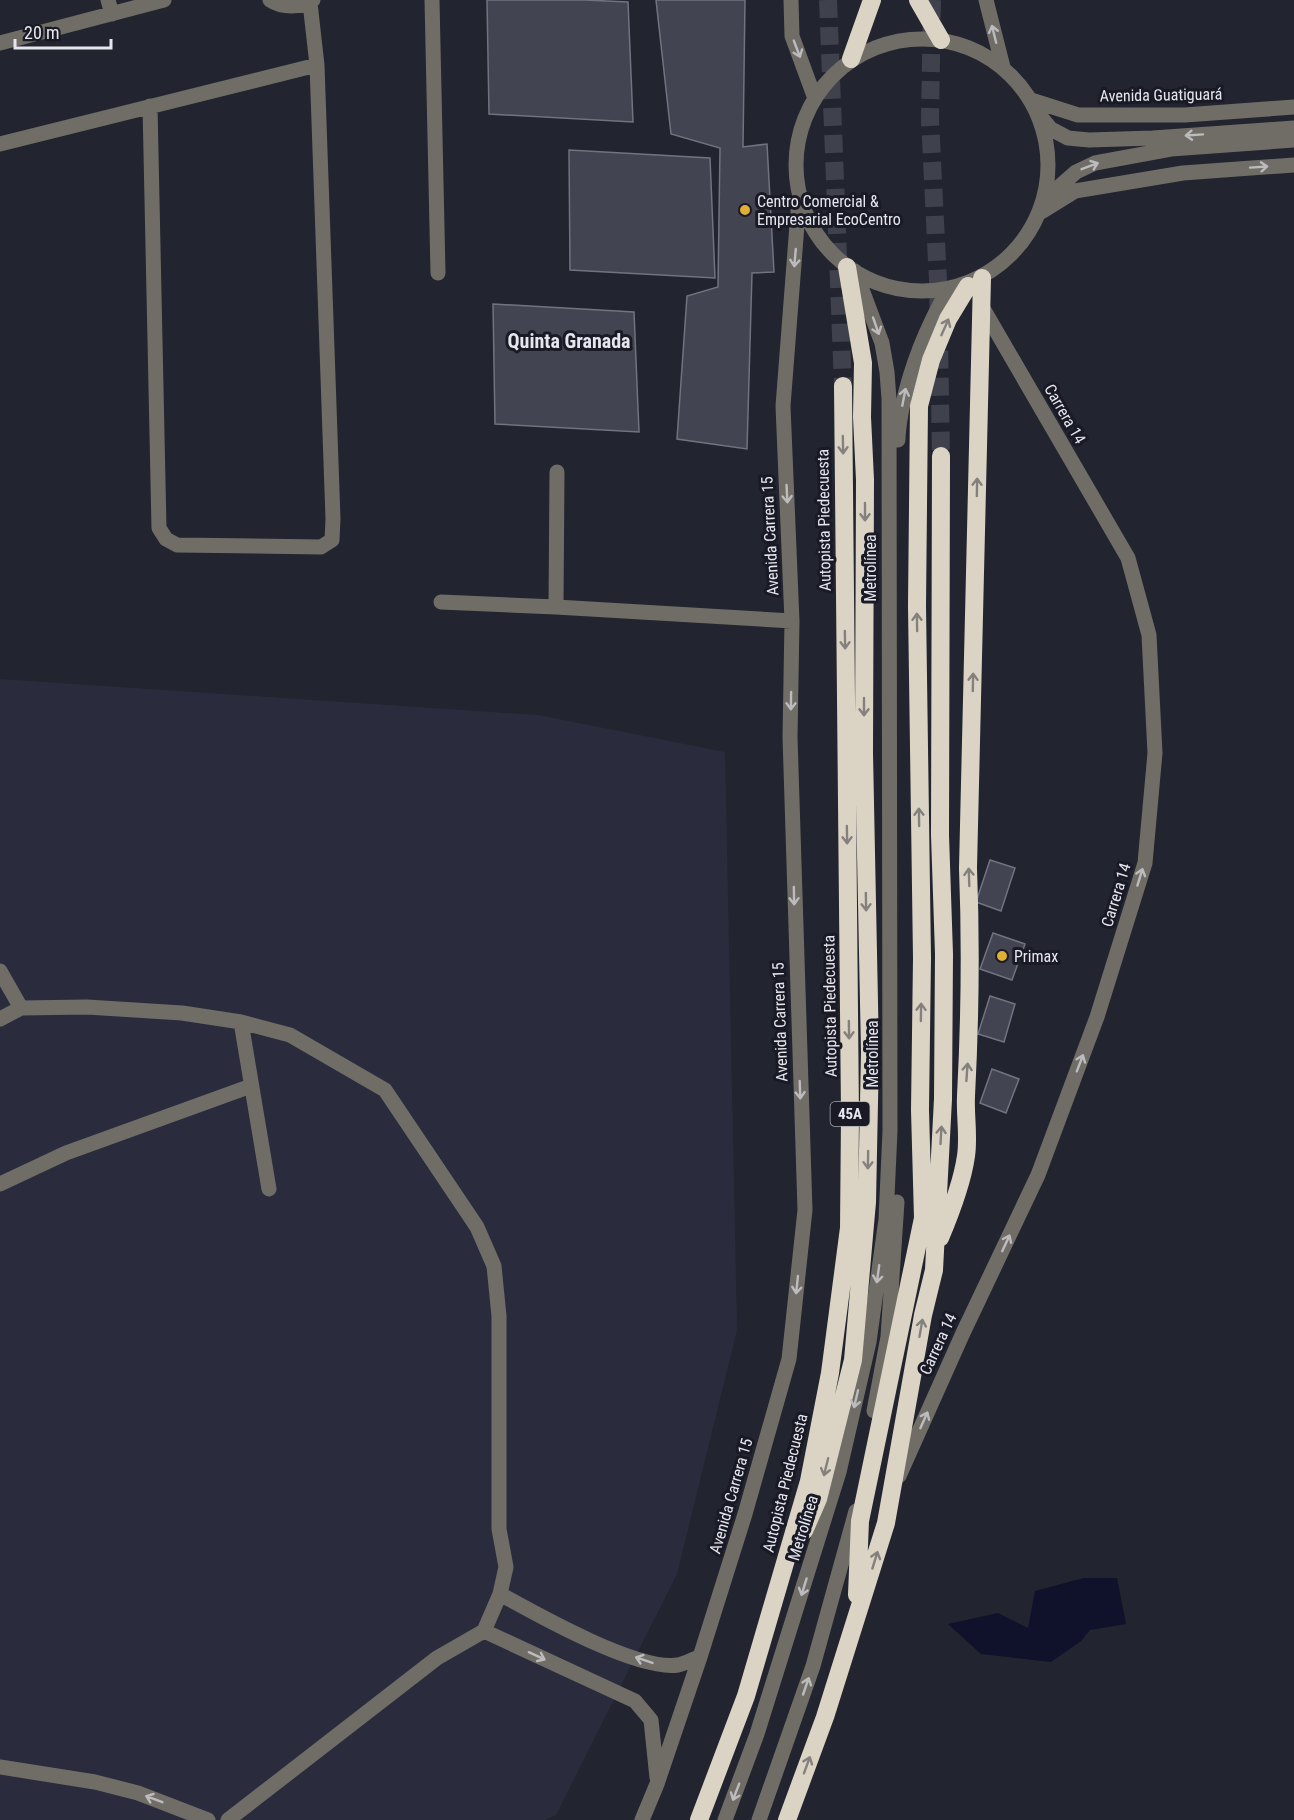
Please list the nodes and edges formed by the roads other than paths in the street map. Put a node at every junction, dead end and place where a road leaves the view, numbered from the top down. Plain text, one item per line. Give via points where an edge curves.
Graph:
1 (164, 0) edge
2 (270, 0) edge
3 (432, 0) edge
4 (791, 0) edge
5 (872, 0) edge
6 (918, 0) edge
7 (986, 0) edge
8 (311, 1) edge
9 (110, 7) edge
10 (941, 40) junction
11 (0, 43) edge
12 (851, 59) junction
13 (317, 64) junction
14 (1003, 67) junction
15 (814, 96) junction
16 (1033, 105) junction
17 (150, 106) junction
18 (1294, 107) edge
19 (1294, 128) edge
20 (1294, 140) edge
21 (0, 144) edge
22 (1294, 165) edge
23 (799, 200) junction
24 (1042, 206) junction
25 (851, 269) junction
26 (438, 273) dead end
27 (975, 282) junction
28 (949, 288) junction
29 (981, 305) junction
30 (843, 386) tunnel mouth
31 (941, 456) tunnel mouth
32 (557, 472) dead end
33 (441, 602) dead end
34 (556, 607) junction
35 (792, 621) junction
36 (0, 971) edge
37 (21, 1008) junction
38 (0, 1019) edge
39 (241, 1022) junction
40 (251, 1086) junction
41 (0, 1184) edge
42 (269, 1189) dead end
43 (935, 1251) junction
44 (891, 1492) junction
45 (778, 1587) junction
46 (500, 1594) junction
47 (856, 1620) junction
48 (484, 1631) junction
49 (700, 1657) junction
50 (0, 1767) edge
51 (657, 1784) junction
52 (208, 1820) edge
53 (228, 1820) edge
54 (642, 1820) edge
55 (699, 1820) edge
56 (725, 1820) edge
57 (759, 1820) edge
58 (787, 1820) edge

1 - 9 street
2 - 8 street via 292,6
3 - 26 street
4 -> 15 street via 792,36
5 - 12 highway
6 - 10 highway
14 -> 7 street
8 - 13 street
9 - 11 street
10 - 12 street via 909,39 879,46
10 - 14 street via 974,49
12 - 15 street
13 - 17 street
13 - 17 street via 333,519 332,540 321,547 177,545 166,539 159,528
14 - 16 street
15 - 23 street via 800,129 794,164
16 - 18 street, Avenida Guatiguará via 1078,115 1185,115
19 -> 16 street via 1089,140 1068,138 1051,129
16 - 24 street via 1046,136 1049,174
17 - 21 street
24 -> 20 street via 1076,172 1095,163 1171,149
24 -> 22 street via 1076,191 1183,173
23 - 25 street via 820,242
23 -> 35 street, Avenida Carrera 15 via 783,406
24 - 27 street via 1017,250
25 - 28 street via 878,284 903,291 928,293
25 -> 45 highway via 863,363 870,1052 867,1202 853,1360 818,1499
25 -> 56 street, Metrolínea via 882,343 889,399 890,1131 886,1219 869,1342 839,1472 761,1723
27 - 28 street
27 - 29 highway
47 -> 27 highway via 860,1521 923,1218 919,406 931,360 948,320
57 -> 28 street, Metrolínea via 813,1666 858,1503 888,1337 896,1228 898,1113 898,431 914,364 928,326
43 -> 29 highway via 952,1209 966,1155 971,942 968,868
44 -> 29 street, Carrera 14 via 1038,1175 1097,1017 1145,863 1155,753 1149,635 1128,558
30 -> 45 highway, Autopista Piedecuesta / 45A via 849,1228 826,1395 809,1480
43 -> 31 highway via 943,1099
32 - 34 street
33 - 34 street
34 - 35 street
35 -> 49 street, Avenida Carrera 15 via 790,737 805,1210 789,1359
36 - 37 street
37 - 38 street
37 - 39 street via 170,1012
39 - 40 street
39 - 46 street via 290,1035 385,1090 477,1227 494,1266 499,1316 499,1528 506,1567
40 - 41 street via 66,1153
40 - 42 street
44 -> 43 highway
47 -> 44 highway via 886,1523
45 - 55 highway, Autopista Piedecuesta / 45A via 746,1696
46 - 48 street
49 -> 46 street via 679,1665 657,1664 600,1644
58 -> 47 highway
48 -> 51 street via 635,1701 651,1720
48 - 53 street via 437,1658
49 - 51 street, Avenida Carrera 15
52 -> 50 street via 138,1793 95,1782
51 - 54 street, Avenida Carrera 15

